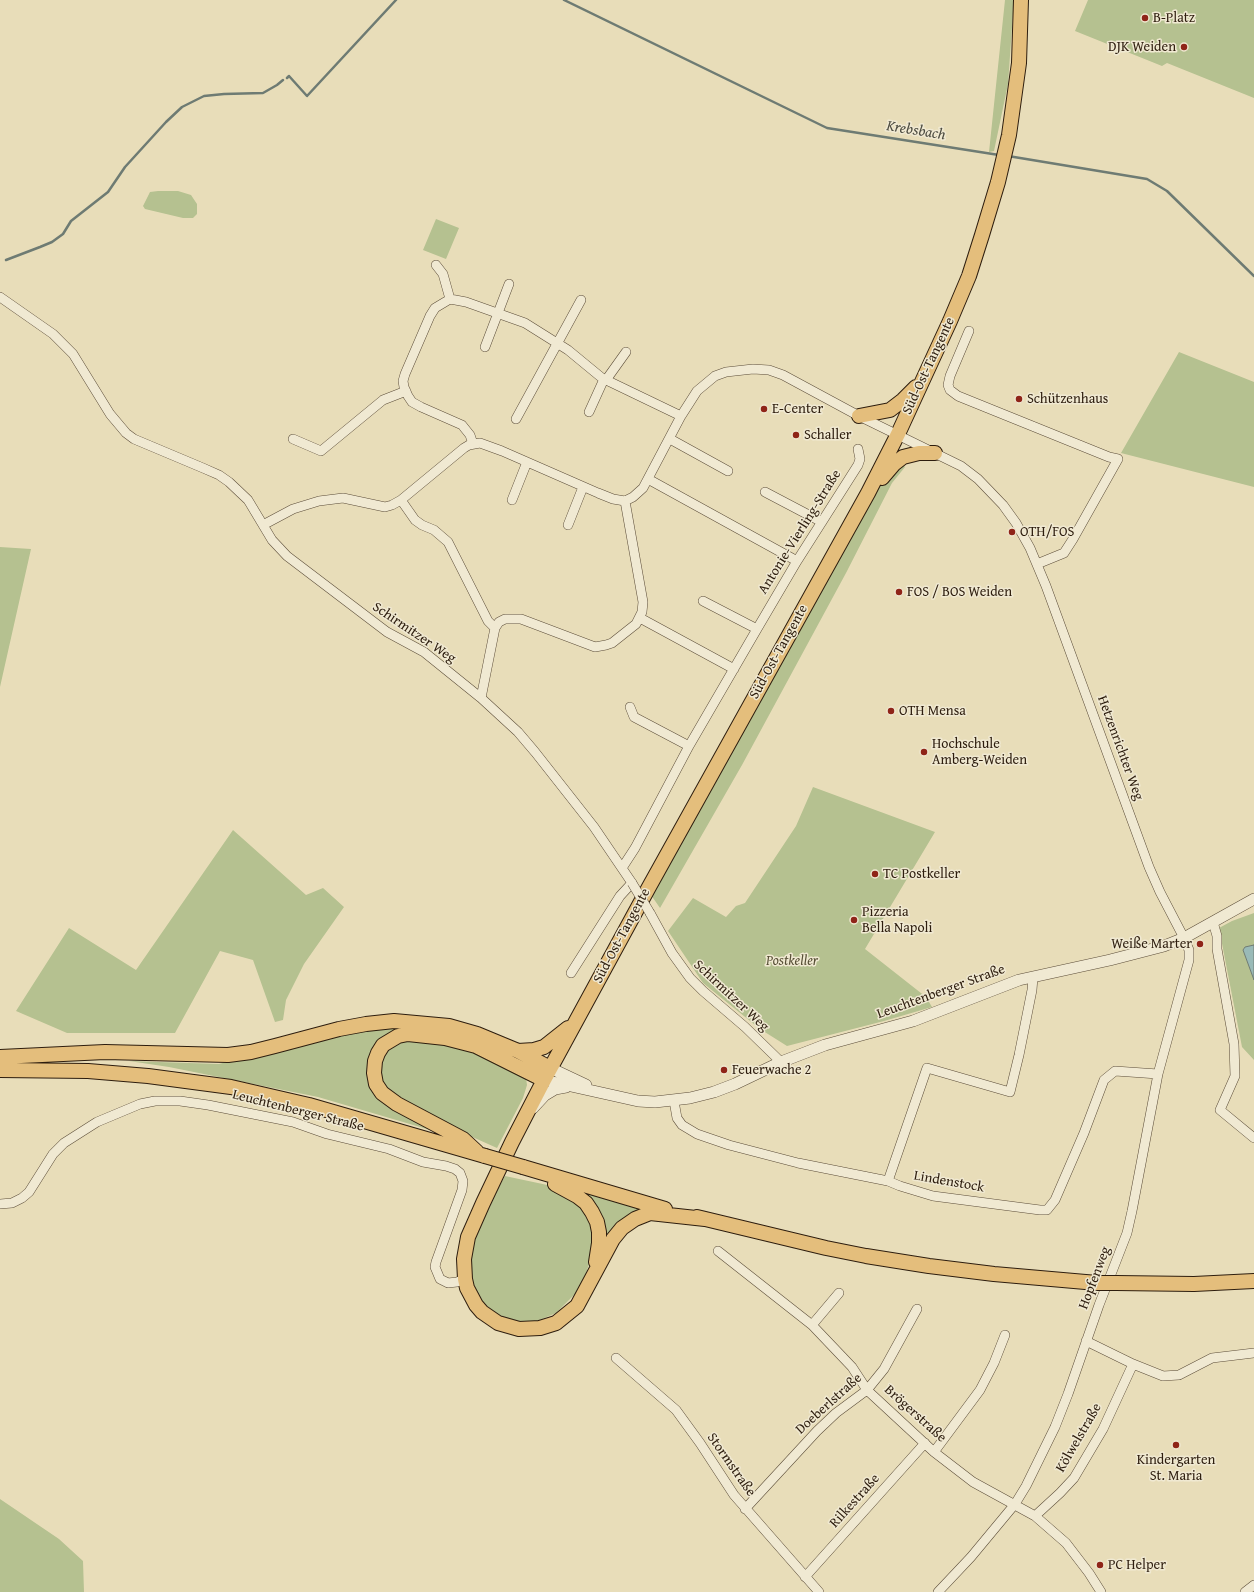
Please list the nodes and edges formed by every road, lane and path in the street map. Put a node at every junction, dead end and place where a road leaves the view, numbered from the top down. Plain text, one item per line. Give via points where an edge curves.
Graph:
1 (1021, 0) edge
2 (436, 265) dead end
3 (509, 284) dead end
4 (0, 298) edge
5 (450, 299) junction
6 (581, 300) dead end
7 (498, 313) junction
8 (969, 331) dead end
9 (558, 343) junction
10 (485, 347) dead end
11 (626, 352) dead end
12 (924, 379) junction
13 (605, 380) junction
14 (406, 391) junction
15 (589, 412) dead end
16 (681, 416) junction
17 (859, 416) junction
18 (516, 419) dead end
19 (898, 434) junction
20 (293, 439) dead end
21 (670, 439) junction
22 (473, 444) junction
23 (858, 449) dead end
24 (935, 452) junction
25 (527, 462) junction
26 (728, 471) dead end
27 (648, 479) junction
28 (583, 487) junction
29 (765, 492) dead end
30 (868, 493) junction
31 (401, 500) junction
32 (512, 500) dead end
33 (625, 501) junction
34 (822, 522) junction
35 (263, 525) junction
36 (568, 525) dead end
37 (798, 561) junction
38 (1037, 564) junction
39 (703, 601) dead end
40 (640, 618) junction
41 (495, 628) junction
42 (757, 629) junction
43 (734, 669) junction
44 (481, 698) junction
45 (630, 707) dead end
46 (689, 746) junction
47 (622, 868) junction
48 (632, 883) junction
49 (1254, 899) edge
50 (1213, 922) junction
51 (1184, 938) junction
52 (571, 973) dead end
53 (1033, 977) junction
54 (575, 1023) junction
55 (518, 1051) junction
56 (0, 1057) edge
57 (781, 1062) junction
58 (0, 1070) edge
59 (547, 1074) junction
60 (1158, 1074) junction
61 (569, 1086) junction
62 (612, 1096) junction
63 (674, 1101) junction
64 (526, 1116) junction
65 (1254, 1138) edge
66 (482, 1155) junction
67 (529, 1169) junction
68 (888, 1181) junction
69 (0, 1204) edge
70 (705, 1220) junction
71 (718, 1251) dead end
72 (593, 1278) junction
73 (464, 1279) junction
74 (1254, 1281) edge
75 (839, 1292) dead end
76 (917, 1309) dead end
77 (812, 1325) junction
78 (1005, 1335) dead end
79 (1086, 1341) junction
80 (1254, 1354) edge
81 (616, 1358) dead end
82 (1133, 1364) junction
83 (867, 1390) junction
84 (925, 1443) junction
85 (934, 1452) junction
86 (1015, 1504) junction
87 (745, 1509) junction
88 (1035, 1516) junction
89 (805, 1577) junction
90 (1254, 1585) edge
91 (819, 1592) edge
92 (938, 1592) edge
93 (1101, 1592) edge
94 (1245, 1592) edge

1 - 12 main road, Süd-Ost-Tangente via 1019,63 1009,135 998,182 969,276
2 - 5 street via 443,274
3 - 7 street
4 - 35 street, Schirmitzer Weg via 53,334 73,354 117,424 134,439 219,475 248,500
5 - 7 street
5 - 14 street via 435,308 430,316 405,374 403,381
6 - 9 street
7 - 9 street via 525,323
7 - 10 street
8 - 38 street via 950,376 950,390 1118,459 1064,553
9 - 13 street
9 - 18 street
11 - 13 street
12 - 17 main road via 890,410
12 - 19 main road, Süd-Ost-Tangente
13 - 15 street
13 - 16 street
14 - 20 street via 383,400 320,452
14 - 22 street via 412,402 462,425
16 - 17 street, Hetzenrichter Weg via 697,391 716,376 726,372 753,369 769,370 782,375
16 - 21 street, Hetzenrichter Weg
17 - 19 street, Hetzenrichter Weg
19 - 24 street, Hetzenrichter Weg
19 - 30 main road, Süd-Ost-Tangente
21 - 26 street
21 - 27 street, Hetzenrichter Weg
22 - 25 street via 480,443
22 - 31 street via 464,448
23 - 34 street, Antonie-Vierling-Straße via 858,465
24 - 30 main road via 903,457
24 - 38 street, Hetzenrichter Weg via 961,466 992,494 1016,523
25 - 28 street
25 - 32 street
27 - 33 street, Hetzenrichter Weg via 643,488
27 - 37 street
28 - 33 street
28 - 36 street
29 - 34 street
30 - 54 main road, Süd-Ost-Tangente
31 - 35 street via 385,507 343,498 319,501 293,509
31 - 41 street via 416,520 448,542 488,621
33 - 40 street via 643,602
34 - 37 street, Antonie-Vierling-Straße
35 - 44 street, Schirmitzer Weg via 272,540 304,570 386,632 424,652
37 - 42 street, Antonie-Vierling-Straße
38 - 51 street, Hetzenrichter Weg via 1149,867
39 - 42 street
40 - 41 street via 612,643 595,647 521,619 505,619
40 - 43 street
41 - 44 street
42 - 43 street, Antonie-Vierling-Straße
43 - 46 street, Antonie-Vierling-Straße
44 - 47 street, Schirmitzer Weg via 518,732 535,752 594,826
45 - 46 street via 634,717
46 - 47 street, Antonie-Vierling-Straße
47 - 48 street, Schirmitzer Weg
48 - 52 street via 620,896
48 - 57 street, Schirmitzer Weg, bridge via 672,953 690,978
49 - 50 street, Leuchtenberger Straße
50 - 51 street, Leuchtenberger Straße
50 - 65 street via 1234,1044 1234,1076 1220,1110
51 - 53 street, Leuchtenberger Straße via 1146,952
51 - 60 street, Hopfenweg via 1189,950 1189,960
53 - 57 street, Leuchtenberger Straße via 913,1021 825,1045
53 - 68 street via 1021,1048 1010,1092 927,1068
54 - 55 main road via 544,1047
54 - 59 main road, Süd-Ost-Tangente
55 - 56 main road via 477,1034 449,1026 394,1021 339,1029 251,1052 228,1055 105,1052
55 - 59 main road
57 - 63 street, Leuchtenberger Straße via 714,1092
58 - 66 main road via 88,1071 231,1087 308,1105
59 - 61 street, Leuchtenberger Straße
59 - 62 street, Leuchtenberger Straße
59 - 64 main road, Süd-Ost-Tangente
59 - 66 main road via 476,1046 445,1038 408,1034 398,1036 383,1045 375,1061 374,1073 376,1084 382,1093 397,1104 462,1139
60 - 68 street, Lindenstock via 1115,1071 1104,1080 1084,1134 1055,1200 1047,1210 933,1196
60 - 79 street, Hopfenweg via 1127,1233
61 - 62 street, Leuchtenberger Straße
61 - 64 street via 555,1089 545,1095
62 - 63 street, Leuchtenberger Straße via 638,1101
63 - 68 street, Lindenstock via 676,1118 697,1134 798,1163
64 - 73 main road, Süd-Ost-Tangente via 468,1237
66 - 67 main road, bridge
67 - 70 main road
67 - 72 main road via 577,1196 592,1212 597,1222 600,1242
69 - 73 street, Leuchtenberger Straße via 12,1203 22,1198 29,1192 53,1154 64,1143 97,1122 140,1104 155,1101 208,1105 293,1122 455,1170 463,1181 462,1190 435,1267 440,1279 448,1283
70 - 72 main road via 650,1213 635,1219 622,1228 613,1239
70 - 74 main road, bridge via 826,1248 994,1274 1097,1283 1194,1284
71 - 77 street, Brögerstraße
72 - 73 main road via 577,1306 563,1319 546,1327 529,1330 504,1325 482,1312
75 - 77 street
76 - 83 street, Doeberlstraße via 884,1368
77 - 83 street, Brögerstraße via 852,1367
78 - 85 street via 980,1390
79 - 82 street
79 - 86 street, Hopfenweg via 1055,1427
80 - 82 street via 1212,1358 1179,1375 1163,1376
81 - 87 street, Stormstraße via 676,1410
82 - 88 street, Kölwelstraße via 1103,1429 1074,1478
83 - 84 street, Brögerstraße
83 - 87 street, Doeberlstraße via 817,1431
84 - 85 street, Brögerstraße
84 - 89 street, Rilkestraße
85 - 86 street, Brögerstraße via 973,1482
86 - 88 street, Brögerstraße
86 - 92 street, Hopfenweg
87 - 89 street, Stormstraße
88 - 93 street, Brögerstraße via 1066,1543
89 - 91 street, Stormstraße
90 - 94 street

